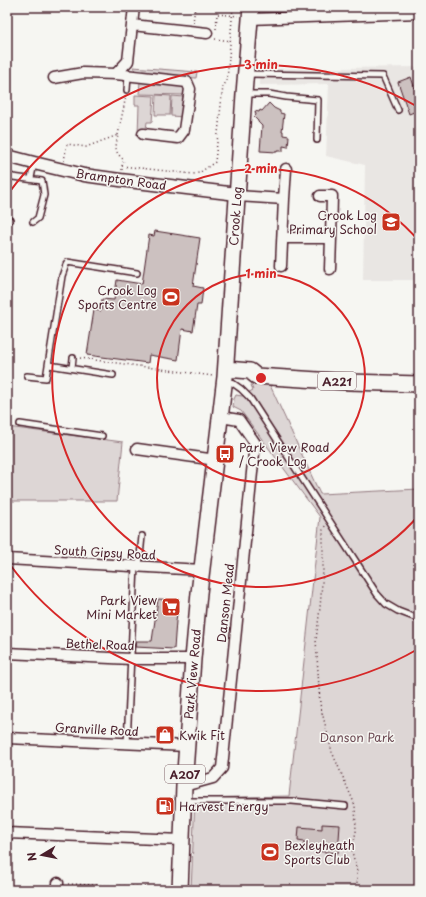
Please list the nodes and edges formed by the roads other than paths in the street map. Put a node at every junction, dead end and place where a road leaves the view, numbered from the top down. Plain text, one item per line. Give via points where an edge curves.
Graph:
1 (134, 7) edge
2 (419, 13) edge
3 (248, 14) edge
4 (132, 24) junction
5 (211, 33) road end
6 (116, 74) junction
7 (245, 74) junction
8 (128, 76) junction
9 (54, 78) dead end
10 (127, 90) road end
11 (244, 94) junction
12 (398, 110) dead end
13 (143, 134) dead end
14 (317, 140) dead end
15 (7, 156) edge
16 (34, 163) junction
17 (286, 169) dead end
18 (7, 174) edge
19 (31, 178) junction
20 (237, 195) junction
21 (320, 196) dead end
22 (284, 199) junction
23 (33, 222) dead end
24 (283, 238) junction
25 (331, 238) junction
26 (281, 266) dead end
27 (330, 269) dead end
28 (137, 273) dead end
29 (73, 358) road end
30 (48, 365) junction
31 (72, 368) junction
32 (225, 373) junction
33 (113, 375) dead end
34 (27, 376) dead end
35 (419, 384) edge
36 (221, 417) junction
37 (20, 424) dead end
38 (102, 436) dead end
39 (137, 449) dead end
40 (216, 460) junction
41 (142, 536) dead end
42 (7, 559) edge
43 (137, 566) junction
44 (202, 570) junction
45 (419, 619) edge
46 (7, 653) edge
47 (131, 659) junction
48 (193, 659) junction
49 (7, 738) edge
50 (127, 744) junction
51 (187, 746) junction
52 (184, 786) junction
53 (183, 801) junction
54 (345, 806) dead end
55 (7, 833) edge
56 (182, 840) junction
57 (180, 889) edge

1 - 4 street
2 - 3 street
3 - 7 main road, Crook Log / A207
4 - 5 street
4 - 6 street via 128,61
6 - 8 street
6 - 9 street via 84,73
7 - 11 main road, Crook Log / A207
7 - 12 lane via 383,76
8 - 10 lane
8 - 13 street via 187,82 190,89 184,130 178,138
11 - 14 lane via 269,94 318,100
11 - 20 main road, Crook Log / A207
15 - 16 street, Brampton Road
16 - 19 lane
16 - 20 street, Brampton Road via 84,175
17 - 22 street
18 - 19 lane
19 - 23 lane via 42,181 44,195 38,218
20 - 22 street
20 - 32 main road, Crook Log / A207
21 - 25 street via 332,196
22 - 24 street
24 - 25 street
24 - 26 street
25 - 27 street
28 - 30 lane via 67,262 62,276
29 - 31 lane
30 - 31 lane
30 - 34 lane via 46,378
31 - 33 lane
32 - 35 main road, A221 via 251,380 256,376
32 - 36 main road, Park View Road / A207
32 - 45 lane via 250,398 377,594 386,604
36 - 40 main road, Park View Road / A207
36 - 52 street, Danson Mead via 239,420 255,443 222,768 213,778
37 - 38 lane
39 - 40 street
40 - 44 main road, Park View Road / A207
41 - 43 lane
42 - 43 street, South Gipsy Road
43 - 44 street, South Gipsy Road
43 - 47 lane
44 - 48 main road, Park View Road / A207
46 - 47 street, Bethel Road
47 - 48 street, Bethel Road
47 - 50 lane
48 - 51 main road, Park View Road / A207
49 - 50 street, Granville Road
50 - 51 street, Granville Road
51 - 52 main road, Park View Road / A207
52 - 53 main road, Park View Road / A207
53 - 54 lane via 292,801
53 - 56 main road, Park View Road / A207
55 - 56 street
56 - 57 main road, Park View Road / A207

